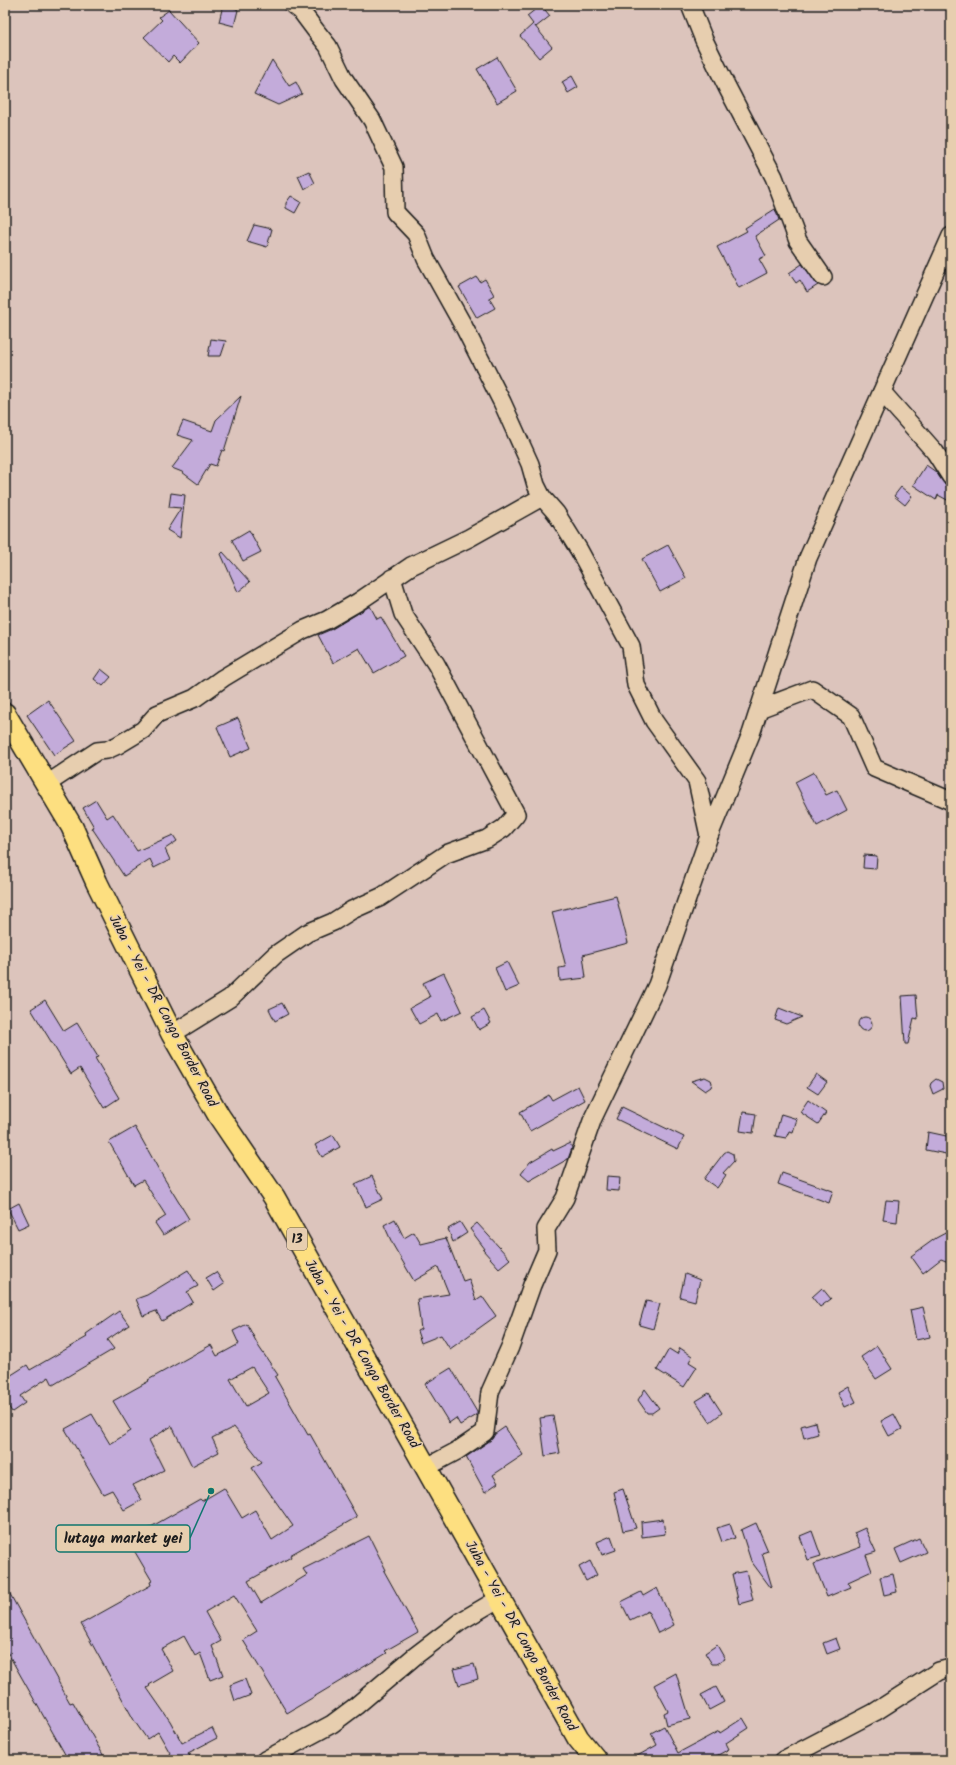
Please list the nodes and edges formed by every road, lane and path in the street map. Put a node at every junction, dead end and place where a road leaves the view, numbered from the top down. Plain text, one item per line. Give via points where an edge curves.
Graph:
1 (293, 5) edge
2 (690, 5) edge
3 (951, 236) edge
4 (823, 277) dead end
5 (882, 392) junction
6 (951, 477) edge
7 (542, 497) junction
8 (392, 578) junction
9 (759, 709) junction
10 (5, 714) edge
11 (47, 784) junction
12 (951, 801) edge
13 (709, 836) junction
14 (172, 1034) junction
15 (427, 1468) junction
16 (500, 1598) junction
17 (951, 1668) edge
18 (265, 1760) edge
19 (596, 1760) edge
20 (783, 1760) edge

1 - 7 street via 301,11 328,46 344,79 372,120 394,167 395,212 416,234 426,259 464,327 530,464
2 - 4 street via 711,53 774,177 798,241
3 - 5 street
5 - 6 street via 935,452
5 - 9 street via 808,558
7 - 8 street
7 - 13 street via 556,513 579,550 631,646 636,685 654,721 697,781
8 - 11 street via 358,602 303,630 223,678 195,698 157,714 142,730 118,745 97,751
8 - 14 street via 403,614 436,664 516,814 504,828 487,839 446,854 381,897 307,933 274,955 230,998
9 - 12 street via 812,689 851,716 874,768
9 - 13 street
10 - 11 main road, Juba - Yei - DR Congo Border Road / 13
11 - 14 main road, Juba - Yei - DR Congo Border Road / 13 via 72,827 96,883
13 - 15 street via 657,985 593,1118 565,1198 546,1229 547,1250 490,1392 485,1432
14 - 15 main road, Juba - Yei - DR Congo Border Road / 13 via 219,1116 274,1197
15 - 16 main road, Juba - Yei - DR Congo Border Road / 13
16 - 18 street via 461,1622 332,1724
16 - 19 main road, Juba - Yei - DR Congo Border Road / 13 via 578,1738
17 - 20 street via 939,1671 875,1712

